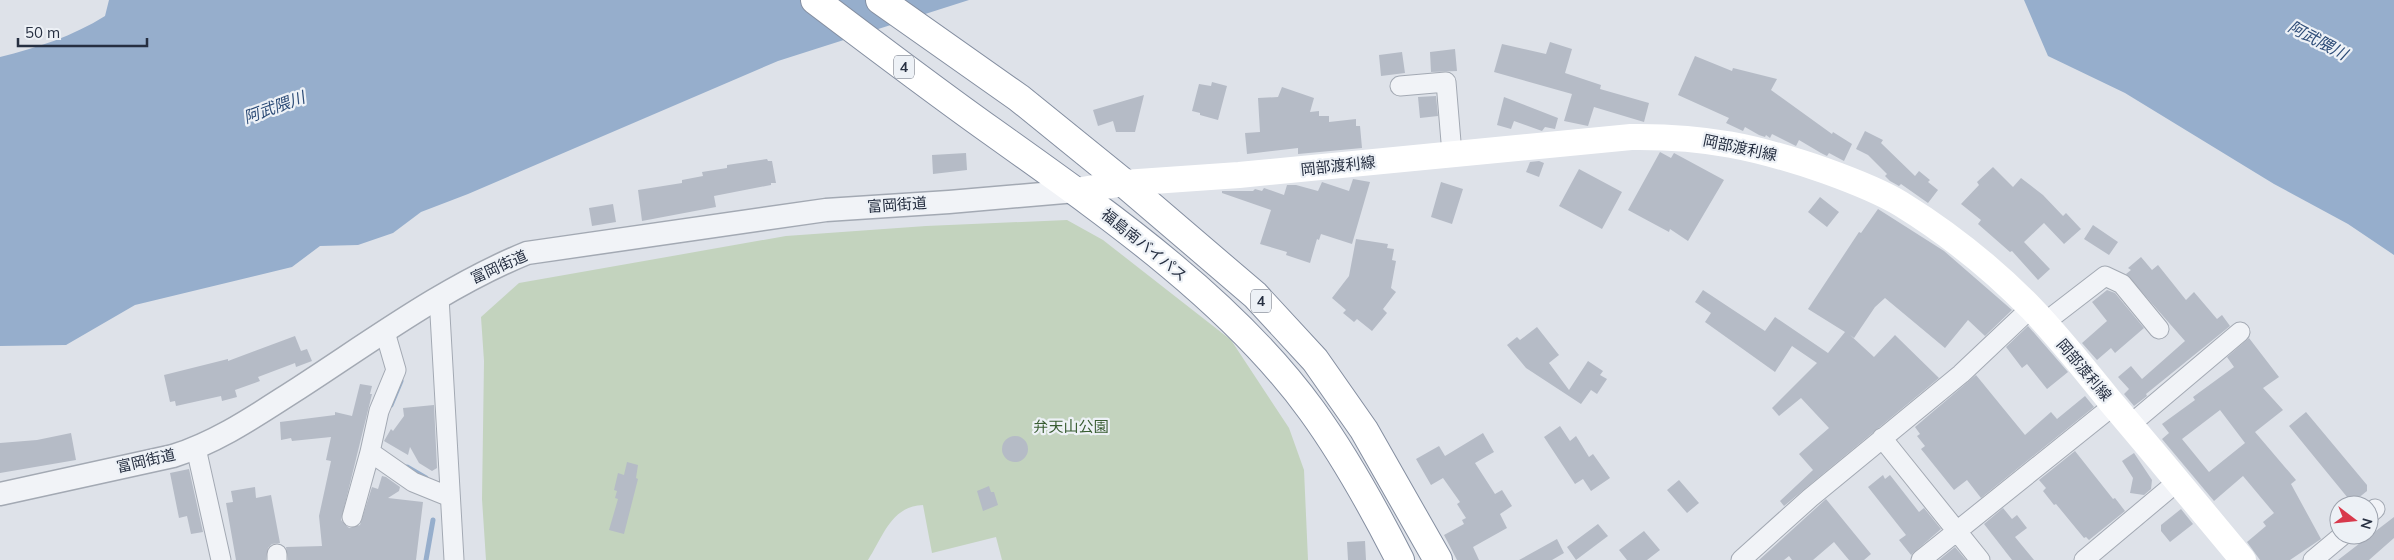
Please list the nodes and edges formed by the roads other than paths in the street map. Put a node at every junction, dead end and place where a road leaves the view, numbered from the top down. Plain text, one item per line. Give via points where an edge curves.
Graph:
1 (815, 0) edge
2 (880, 0) edge
3 (1400, 86) dead end
4 (1452, 154) junction
5 (1124, 183) junction
6 (1076, 191) junction
7 (439, 297) junction
8 (2038, 315) junction
9 (2159, 329) dead end
10 (385, 332) junction
11 (2240, 332) dead end
12 (2114, 405) junction
13 (2131, 424) junction
14 (1882, 438) junction
15 (196, 448) junction
16 (370, 452) junction
17 (2177, 482) junction
18 (0, 494) edge
19 (450, 498) junction
20 (352, 517) dead end
21 (1956, 531) junction
22 (2331, 545) edge
23 (221, 560) edge
24 (454, 560) edge
25 (1400, 560) edge
26 (1438, 560) edge
27 (1741, 560) edge
28 (1922, 560) edge
29 (1980, 560) edge
30 (2084, 560) edge
31 (2243, 560) edge
32 (2313, 560) edge

1 - 6 highway, 福島南バイパス / 4
2 - 5 highway, 4 via 1019,98
3 - 4 street via 1446,82
4 - 5 main road, 岡部渡利線
4 - 8 main road, 岡部渡利線 via 1622,137 1670,136 1714,140 1764,151 1856,182 1900,203 1985,265
5 - 6 main road, 岡部渡利線
5 - 26 highway, 4 via 1255,295 1315,360 1364,430
6 - 7 street, 富岡街道 via 826,210 537,251 487,269
6 - 25 highway, 福島南バイパス / 4 via 1184,278 1278,370 1312,410 1341,454
7 - 10 street, 富岡街道
7 - 19 street
8 - 9 street via 2105,276 2122,284
8 - 12 main road, 岡部渡利線
8 - 14 street
10 - 15 street, 富岡街道 via 236,429
10 - 16 street via 396,370 379,411
11 - 13 street
12 - 13 main road, 岡部渡利線
12 - 21 street
13 - 17 main road, 岡部渡利線
14 - 21 street
14 - 27 street
15 - 18 street, 富岡街道 via 173,456
15 - 23 street
16 - 19 street via 413,482
16 - 20 street
17 - 30 street
17 - 31 main road, 岡部渡利線
19 - 24 street
21 - 28 street
21 - 29 street
22 - 32 street

